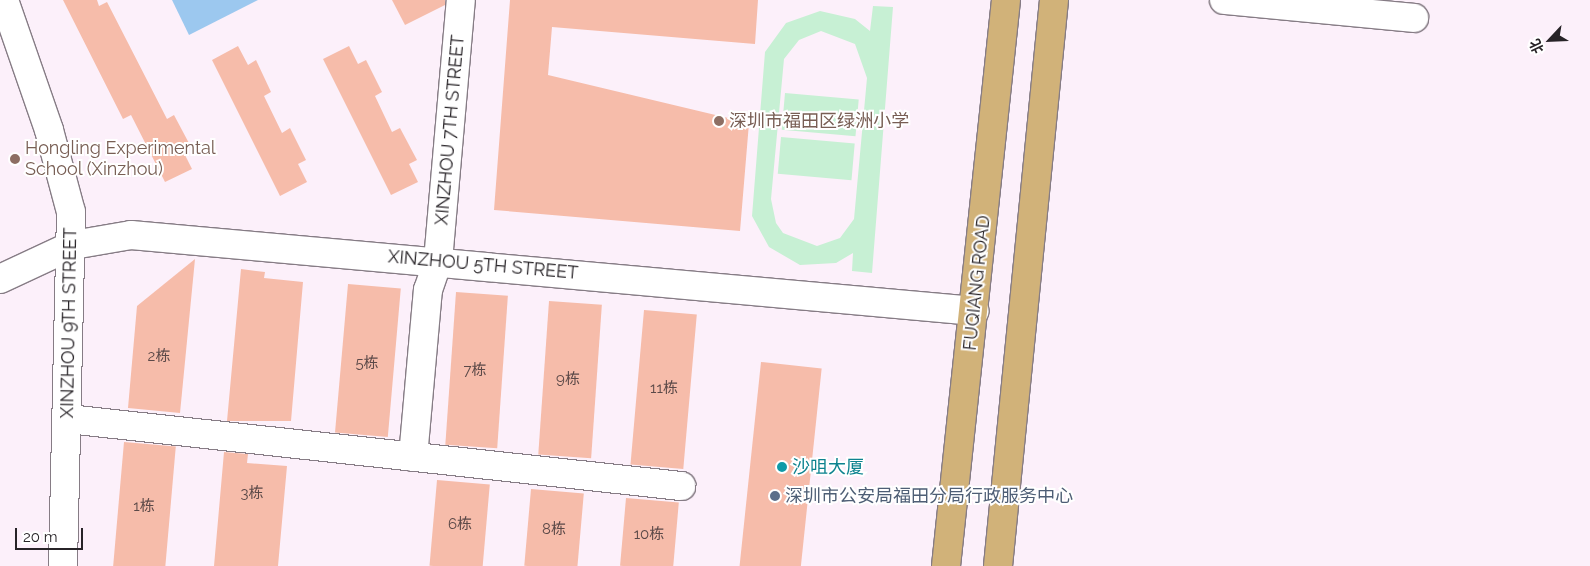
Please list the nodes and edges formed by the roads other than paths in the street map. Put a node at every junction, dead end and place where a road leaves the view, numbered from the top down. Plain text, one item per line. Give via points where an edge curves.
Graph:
1 (4, 0) edge
2 (461, 0) edge
3 (1006, 0) edge
4 (1054, 0) edge
5 (1224, 0) edge
6 (1414, 18) dead end
7 (73, 245) junction
8 (438, 261) junction
9 (0, 279) edge
10 (975, 311) junction
11 (68, 419) junction
12 (413, 457) junction
13 (681, 486) dead end
14 (63, 566) edge
15 (946, 566) edge
16 (998, 566) edge

1 - 7 street, XINZHOU 9TH STREET via 63,173
2 - 8 street, XINZHOU 7TH STREET
3 - 10 main road, FUQIANG ROAD
4 - 16 main road
5 - 6 street
7 - 8 street, XINZHOU 5TH STREET via 131,235
7 - 9 street, XINZHOU 5TH STREET
7 - 11 street, XINZHOU 9TH STREET
8 - 10 street, XINZHOU 5TH STREET
8 - 12 street, XINZHOU 7TH STREET via 428,290
10 - 15 main road, FUQIANG ROAD
11 - 12 street
11 - 14 street, XINZHOU 9TH STREET
12 - 13 street

